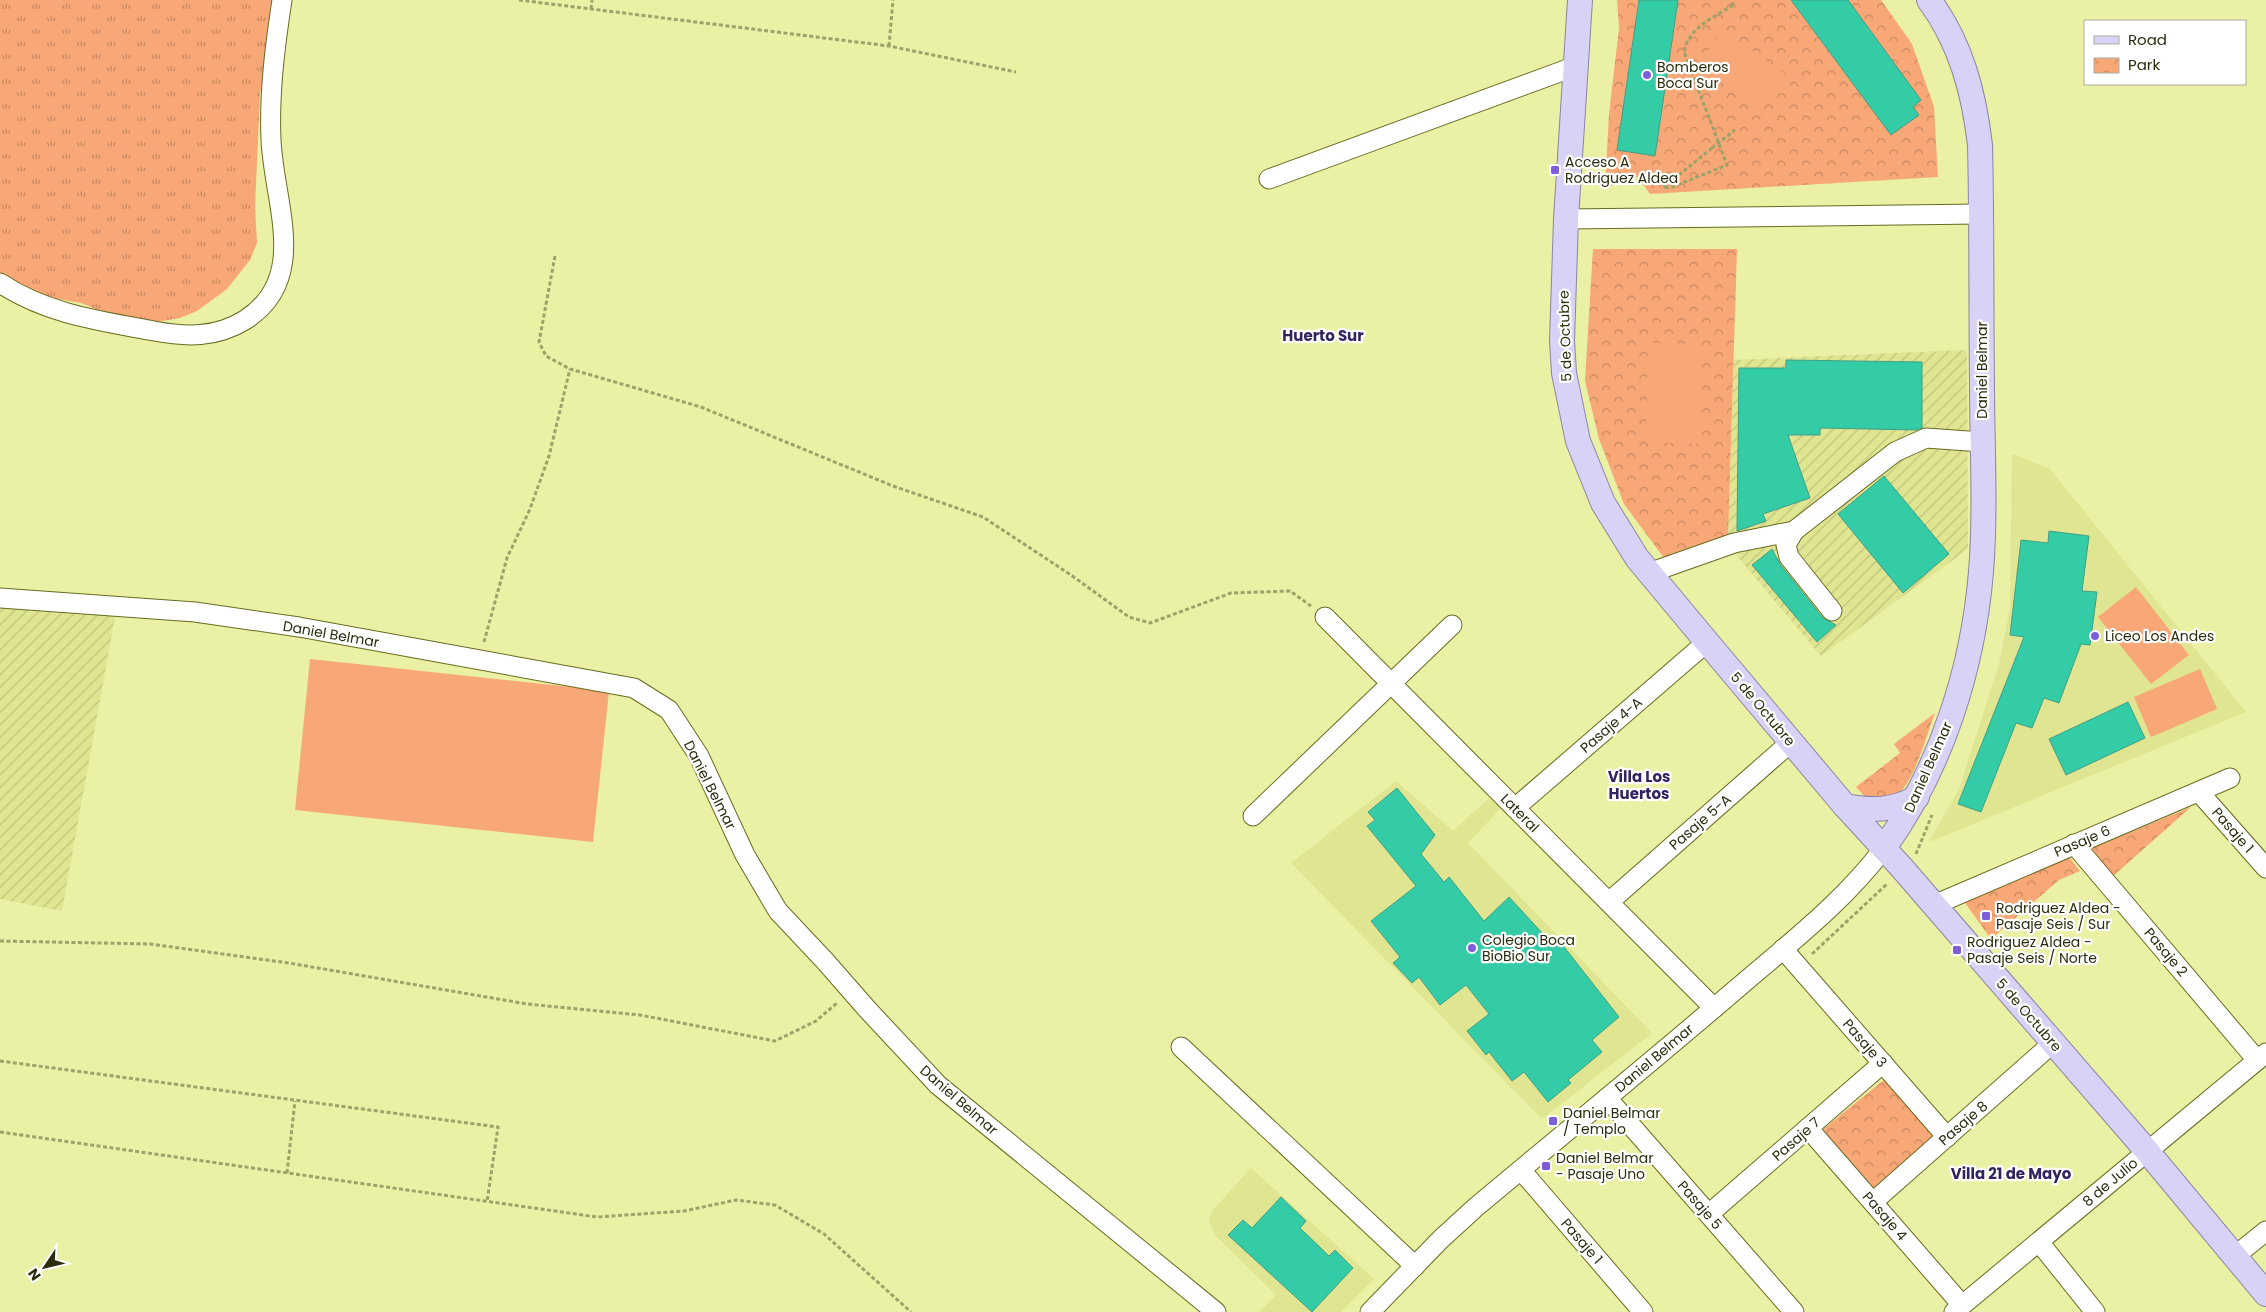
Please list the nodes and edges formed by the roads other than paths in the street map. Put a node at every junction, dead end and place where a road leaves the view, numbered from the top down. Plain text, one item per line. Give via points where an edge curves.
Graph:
1 (282, 0) edge
2 (1580, 0) edge
3 (1929, 0) edge
4 (1576, 66) junction
5 (1268, 179) dead end
6 (1980, 214) junction
7 (1566, 219) junction
8 (0, 283) edge
9 (1982, 442) junction
10 (1794, 531) junction
11 (1649, 573) junction
12 (0, 598) edge
13 (1832, 610) dead end
14 (1325, 617) road end
15 (1452, 625) dead end
16 (1707, 642) junction
17 (1391, 684) junction
18 (1791, 742) junction
19 (2230, 778) dead end
20 (2199, 792) junction
21 (1917, 797) junction
22 (1845, 806) junction
23 (1515, 808) junction
24 (1253, 816) dead end
25 (2074, 844) junction
26 (1884, 848) junction
27 (2266, 868) edge
28 (1609, 902) junction
29 (1934, 906) junction
30 (1783, 949) junction
31 (1714, 1008) junction
32 (2054, 1043) junction
33 (1181, 1047) dead end
34 (2262, 1057) edge
35 (1883, 1063) junction
36 (1607, 1098) junction
37 (1808, 1128) junction
38 (1947, 1137) junction
39 (2147, 1151) junction
40 (1521, 1170) junction
41 (1872, 1202) junction
42 (1709, 1214) junction
43 (2266, 1231) edge
44 (2039, 1242) junction
45 (2235, 1256) junction
46 (1415, 1266) junction
47 (2266, 1294) edge
48 (1958, 1308) edge
49 (1216, 1312) edge
50 (1370, 1312) edge
51 (1643, 1312) edge
52 (1794, 1312) edge
53 (2095, 1312) edge

1 - 8 street via 270,125 271,154 284,232 284,257 278,283 265,305 223,331 181,336 77,316 27,298
2 - 4 main road, 5 de Octubre
3 - 6 main road, Daniel Belmar via 1955,45 1972,93 1980,145
4 - 5 street
4 - 7 main road, 5 de Octubre
6 - 7 street
6 - 9 main road, Daniel Belmar
7 - 11 main road, 5 de Octubre via 1562,341 1570,409 1578,441 1603,503
9 - 10 street via 1926,438 1911,443
9 - 21 main road, Daniel Belmar via 1982,555 1972,639 1949,720
10 - 11 street via 1734,543
10 - 13 street via 1786,546 1789,557
11 - 16 main road, 5 de Octubre
12 - 49 street, Daniel Belmar via 195,612 299,627 634,688 669,710 699,756 745,855 778,911 938,1085
14 - 17 street, Lateral
15 - 17 street
16 - 18 main road, 5 de Octubre
16 - 23 street, Pasaje 4-A
17 - 23 street, Lateral
17 - 24 street
18 - 22 main road, 5 de Octubre
18 - 28 street, Pasaje 5-A
19 - 20 street, Pasaje 6
20 - 25 street, Pasaje 6
20 - 27 street, Pasaje 1
21 - 22 main road via 1906,804 1882,810
21 - 26 main road, Daniel Belmar
22 - 26 main road, 5 de Octubre
23 - 28 street, Lateral
25 - 29 street, Pasaje 6
25 - 34 street, Pasaje 2
26 - 29 main road, 5 de Octubre
26 - 30 street, Daniel Belmar via 1849,890
28 - 31 street, Lateral
29 - 32 main road, 5 de Octubre
30 - 31 street, Daniel Belmar
30 - 35 street, Pasaje 3
31 - 36 street, Daniel Belmar
32 - 38 street, Pasaje 8
32 - 39 main road, 5 de Octubre
33 - 46 street
34 - 39 street, 8 de Julio
35 - 37 street, Pasaje 7
35 - 38 street, Pasaje 3
36 - 40 street, Daniel Belmar
36 - 42 street, Pasaje 5
37 - 41 street, Pasaje 4
37 - 42 street, Pasaje 7
38 - 41 street, Pasaje 8
39 - 44 street, 8 de Julio
39 - 45 main road, 5 de Octubre
40 - 46 street, Daniel Belmar via 1476,1207
40 - 51 street, Pasaje 1
41 - 48 street, Pasaje 4
42 - 52 street, Pasaje 5
43 - 45 street
44 - 48 street, 8 de Julio
44 - 53 street
45 - 47 main road, 5 de Octubre
46 - 50 street, Daniel Belmar

